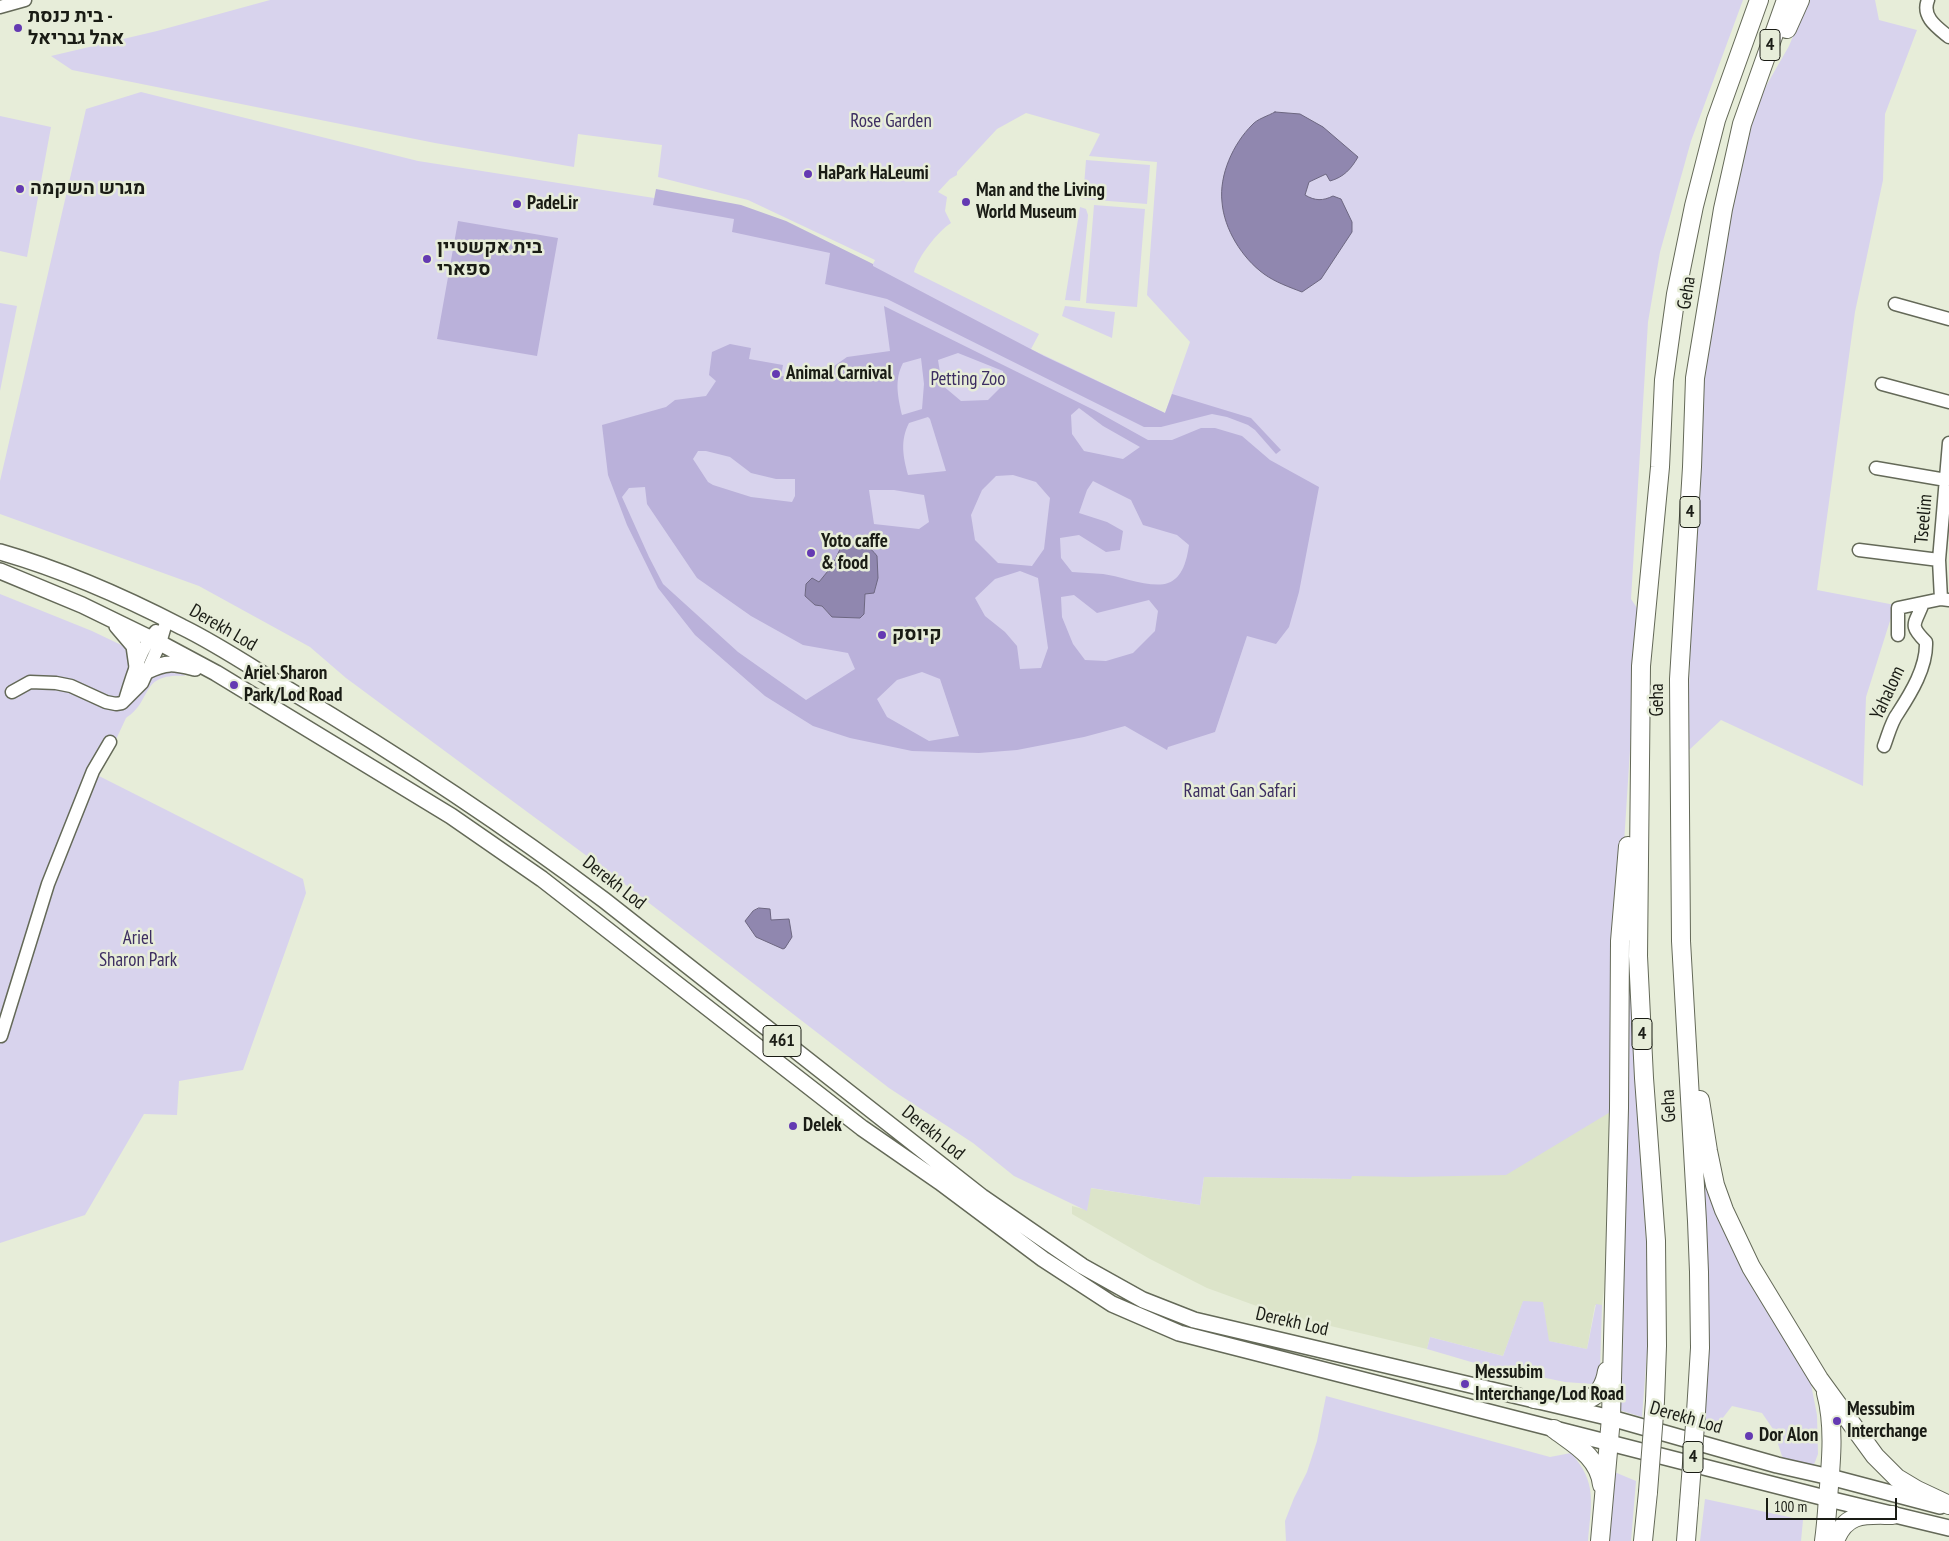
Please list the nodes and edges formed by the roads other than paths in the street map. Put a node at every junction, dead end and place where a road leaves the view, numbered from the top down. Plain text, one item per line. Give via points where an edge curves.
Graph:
1 (25, 0) edge
2 (1759, 0) edge
3 (1786, 0) edge
4 (1800, 0) edge
5 (1928, 0) edge
6 (0, 7) edge
7 (1949, 37) edge
8 (1755, 89) junction
9 (1895, 304) dead end
10 (1949, 319) edge
11 (1882, 384) dead end
12 (1949, 402) edge
13 (1949, 443) edge
14 (1876, 468) dead end
15 (1946, 480) junction
16 (1859, 550) dead end
17 (0, 552) edge
18 (1939, 560) junction
19 (0, 571) edge
20 (1945, 599) edge
21 (1923, 603) junction
22 (108, 618) junction
23 (167, 619) junction
24 (1898, 635) dead end
25 (155, 640) junction
26 (1640, 666) junction
27 (142, 669) junction
28 (216, 674) junction
29 (12, 692) dead end
30 (110, 742) dead end
31 (1884, 746) dead end
32 (1681, 941) junction
33 (1, 1036) edge
34 (1615, 1238) junction
35 (1819, 1379) junction
36 (1534, 1399) junction
37 (1611, 1418) junction
38 (1554, 1430) junction
39 (1609, 1444) junction
40 (1830, 1477) junction
41 (1603, 1499) junction
42 (1828, 1499) junction
43 (1949, 1504) edge
44 (1949, 1509) edge
45 (1893, 1515) junction
46 (1949, 1528) edge
47 (1600, 1541) edge
48 (1643, 1541) edge
49 (1686, 1541) edge
50 (1824, 1541) edge
51 (1835, 1541) edge

1 - 6 street
2 - 26 highway, Geha / 4 via 1716,120 1676,294 1664,380 1660,467
3 - 8 highway, Geha / 4
4 - 8 highway via 1782,43
5 - 7 street via 1930,21
8 - 32 highway, Geha / 4 via 1742,124 1722,209 1695,378 1679,679
9 - 10 street
11 - 12 street
13 - 15 street, Tseelim
14 - 15 street
15 - 18 street, Tseelim
16 - 18 street
17 - 23 main road, Derekh Lod / 461 via 89,583
18 - 20 street, Tseelim
19 - 22 main road, Derekh Lod / 461
20 - 21 street
21 - 24 street via 1898,608
21 - 31 street, Yahalom via 1914,626 1926,642 1926,649 1915,684 1897,714
22 - 25 main road, Derekh Lod / 461
22 - 27 main road via 134,646
23 - 25 street
23 - 36 main road, Derekh Lod / 461 via 392,752 508,830 604,900 982,1197 1082,1266 1143,1300 1194,1320
25 - 27 street
25 - 28 main road, Derekh Lod / 461
26 - 34 highway via 1620,941
26 - 48 highway, Geha / 4, bridge via 1638,956 1656,1241 1657,1346
27 - 28 main road via 172,663
27 - 29 street via 125,702 116,704 56,683 30,682
28 - 38 main road, Derekh Lod / 461 via 504,851 862,1128 1043,1259 1112,1304 1179,1333
30 - 33 street via 93,771 48,884
32 - 35 highway via 1701,1105 1715,1184 1751,1267
32 - 49 highway, Geha / 4, bridge via 1698,1221 1700,1348
34 - 36 highway via 1607,1373 1603,1386 1591,1399 1574,1402
34 - 37 highway
35 - 40 highway via 1831,1412
35 - 43 highway via 1875,1456 1897,1478
36 - 37 main road, Derekh Lod / 461
37 - 39 highway
37 - 40 main road, Derekh Lod / 461
38 - 39 main road, Derekh Lod / 461
38 - 41 highway via 1584,1450 1593,1461 1602,1480
39 - 41 highway
39 - 42 main road, Derekh Lod / 461
40 - 42 highway
40 - 44 main road, Derekh Lod / 461
41 - 47 highway
42 - 45 main road, Derekh Lod / 461
42 - 50 highway
45 - 46 main road, Derekh Lod / 461
45 - 51 highway via 1862,1515 1850,1519

